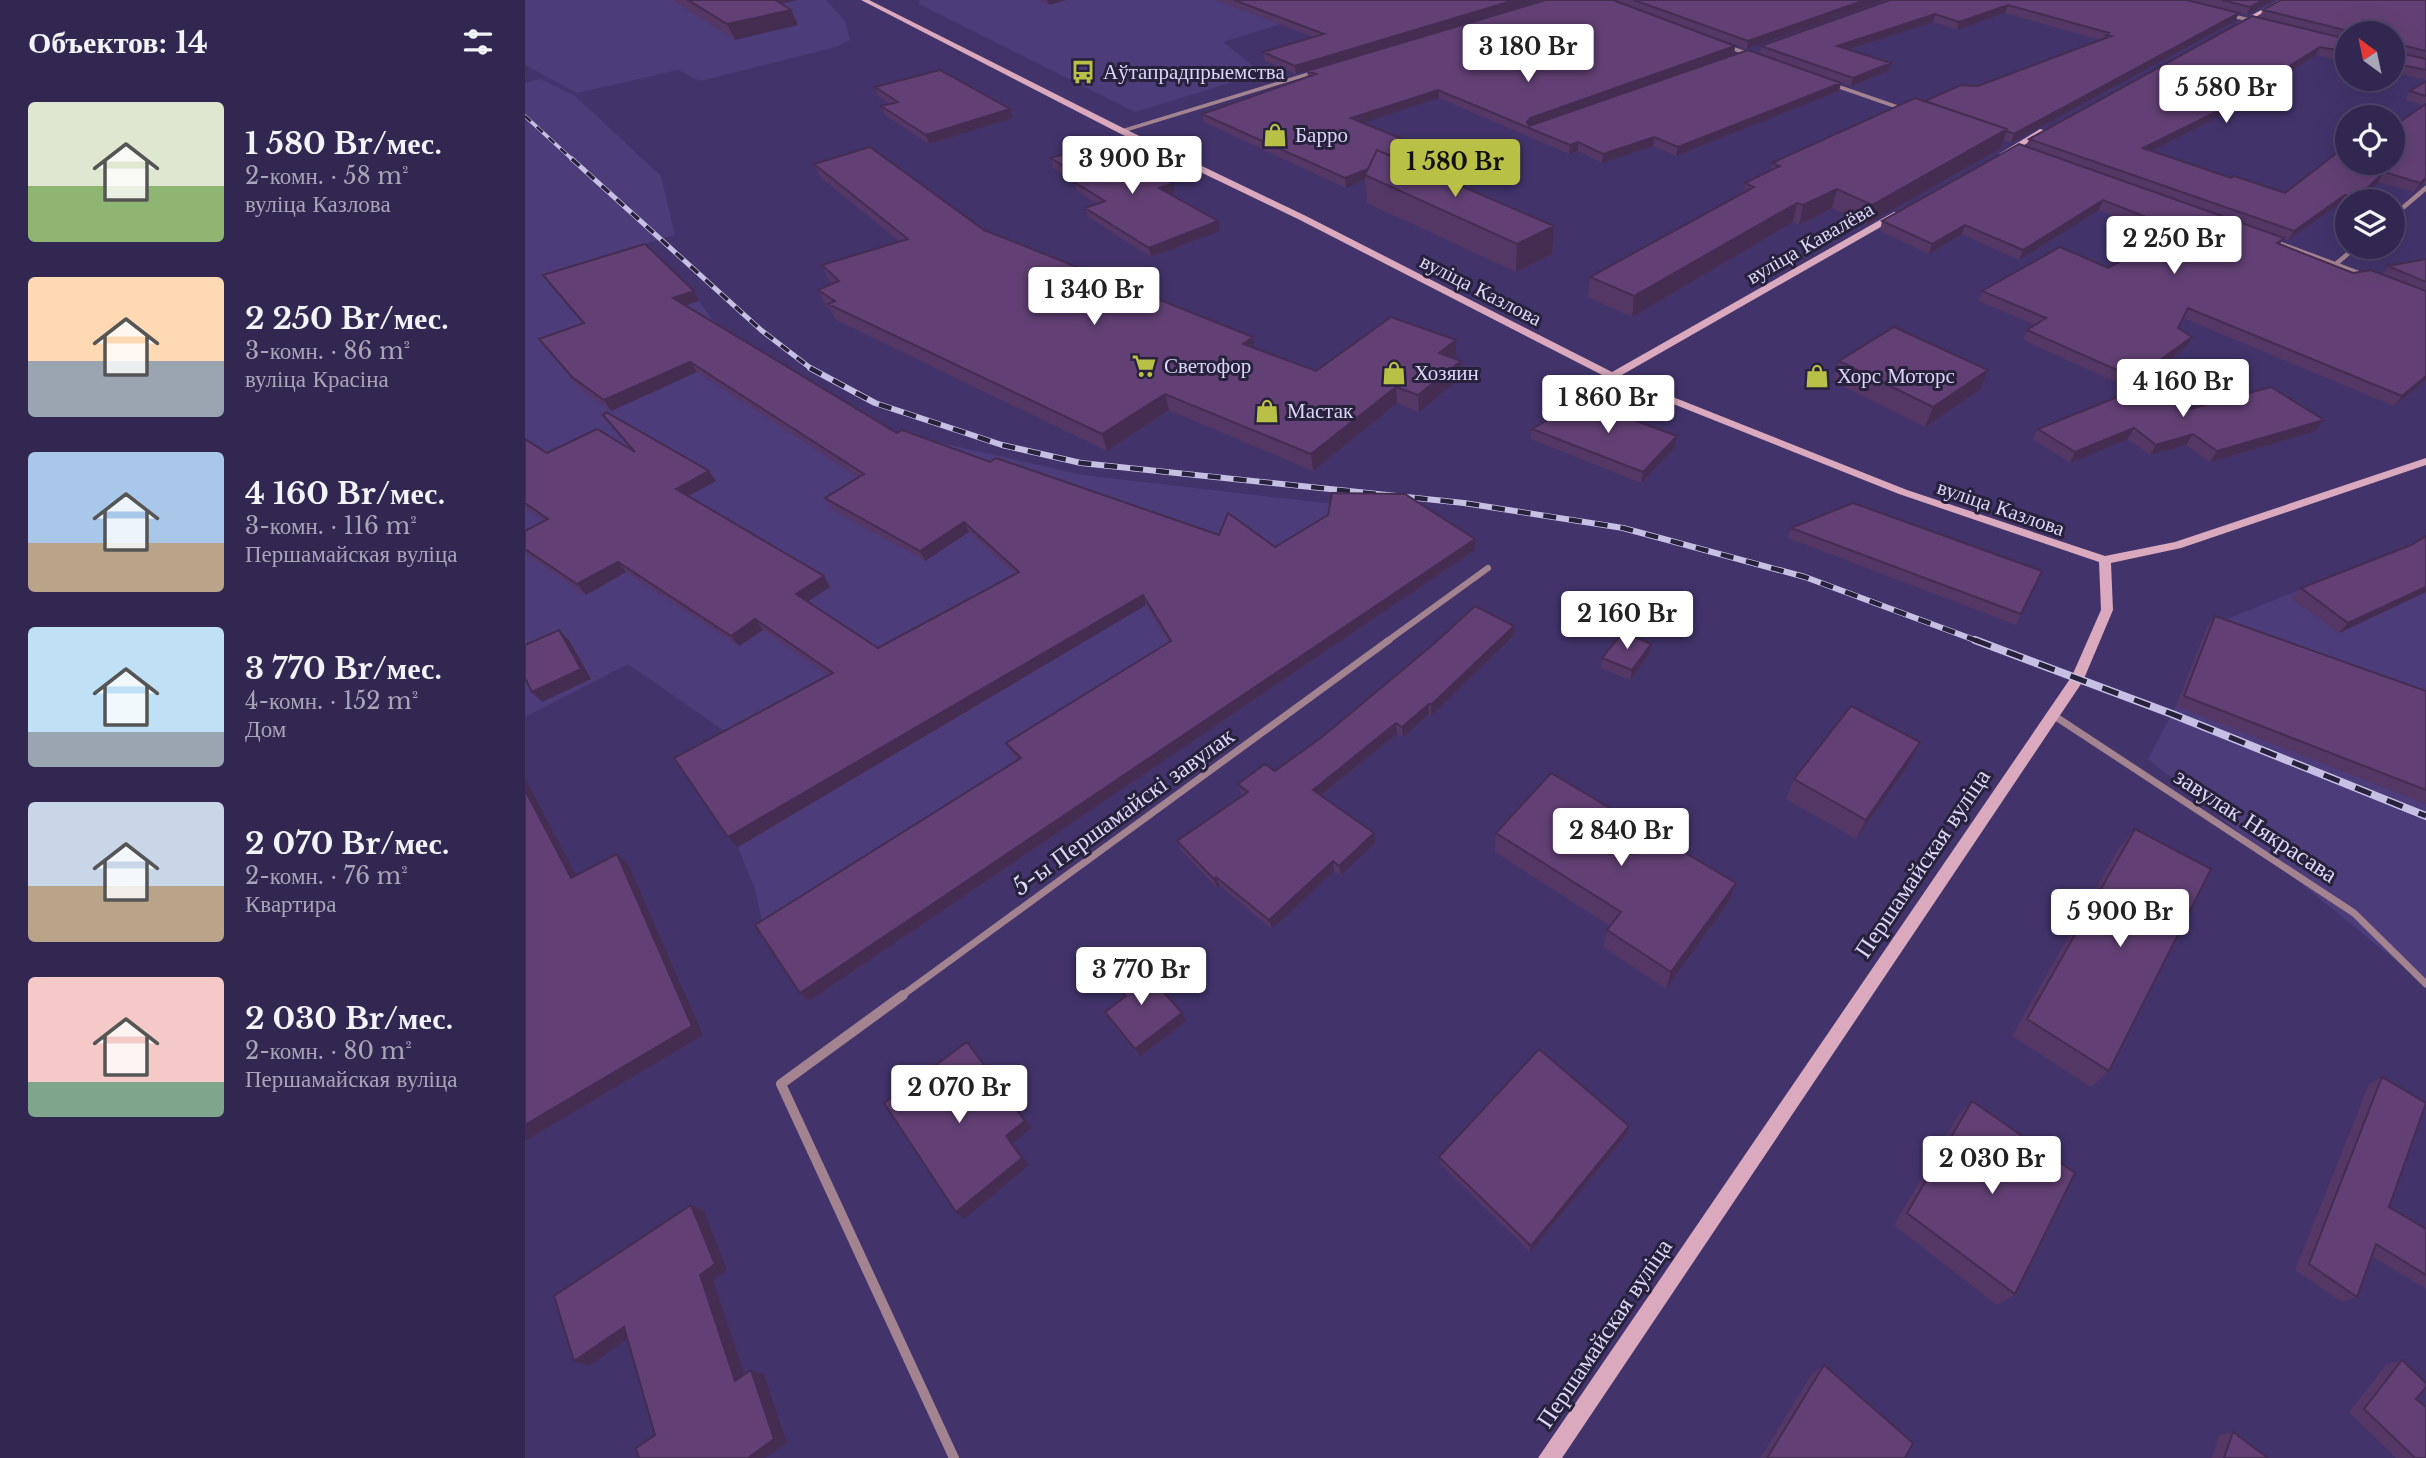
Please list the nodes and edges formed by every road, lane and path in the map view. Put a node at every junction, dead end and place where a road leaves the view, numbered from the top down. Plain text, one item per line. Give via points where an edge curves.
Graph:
1 (864, 0) edge
2 (2283, 0) edge
3 (2221, 13) edge
4 (2246, 20) junction
5 (2259, 23) edge
6 (2234, 26) edge
7 (1721, 44) edge
8 (1760, 50) edge
9 (1747, 54) junction
10 (1734, 58) edge
11 (1760, 58) edge
12 (1323, 69) edge
13 (1823, 81) edge
14 (1912, 112) edge
15 (2050, 127) edge
16 (1122, 131) junction
17 (2001, 143) edge
18 (2014, 148) junction
19 (2026, 152) edge
20 (1989, 162) edge
21 (2426, 188) edge
22 (2405, 205) edge
23 (1904, 210) edge
24 (2272, 240) edge
25 (2342, 259) edge
26 (2337, 263) junction
27 (2375, 279) edge
28 (1612, 376) junction
29 (2426, 461) edge
30 (2105, 560) junction
31 (1488, 568) dead end
32 (2053, 715) junction
33 (2426, 984) edge
34 (954, 1458) edge
35 (1549, 1458) edge

1 - 16 main road, вуліца Казлова
2 - 4 main road
3 - 4 street
4 - 5 street
4 - 6 main road
7 - 9 street
8 - 9 street
9 - 10 street
9 - 11 street
12 - 16 street
13 - 14 street
15 - 18 main road
16 - 28 main road, вуліца Казлова
17 - 18 street
18 - 19 street
18 - 20 main road
21 - 22 street
23 - 28 main road, вуліца Кавалёва
24 - 26 street
25 - 26 street
26 - 27 street
28 - 30 main road, вуліца Казлова via 1903,492
29 - 30 main road via 2177,545
30 - 32 main road, Першамайская вуліца via 2107,610 2078,678
31 - 34 street, 5-ы Першамайскі завулак via 781,1084
32 - 33 street, завулак Някрасава via 2354,913
32 - 35 main road, Першамайская вуліца

